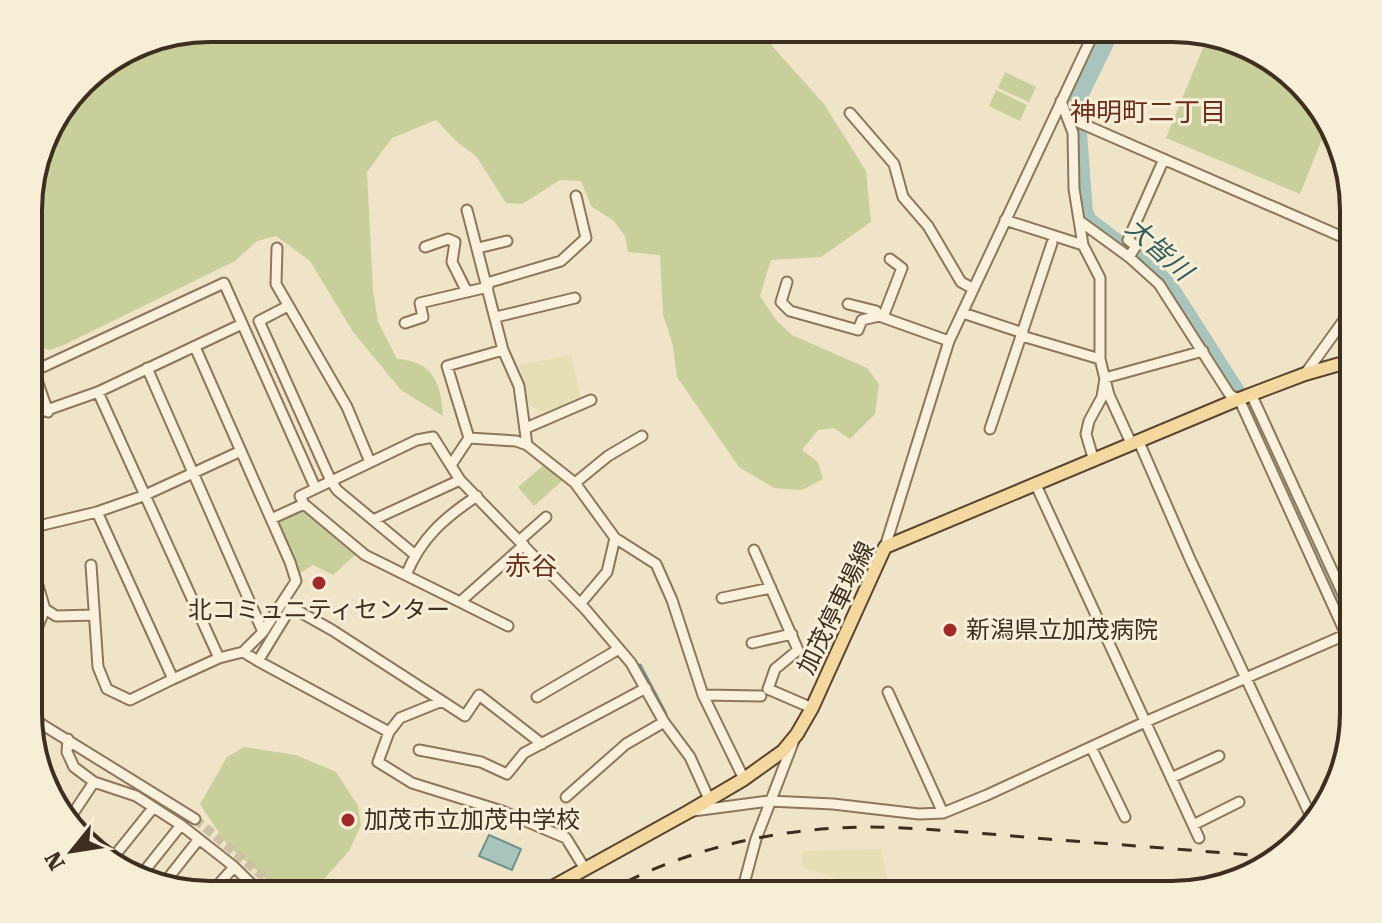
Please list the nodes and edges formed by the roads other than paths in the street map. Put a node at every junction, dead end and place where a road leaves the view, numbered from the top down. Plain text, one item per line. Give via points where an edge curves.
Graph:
1 (1089, 42) edge
2 (1061, 101) junction
3 (850, 113) dead end
4 (1069, 118) junction
5 (1164, 159) junction
6 (576, 196) dead end
7 (467, 210) dead end
8 (1005, 220) junction
9 (1081, 222) junction
10 (1340, 236) edge
11 (507, 241) dead end
12 (1052, 243) dead end
13 (1083, 245) junction
14 (425, 247) dead end
15 (277, 248) dead end
16 (478, 248) junction
17 (1129, 257) junction
18 (890, 259) dead end
19 (787, 282) dead end
20 (488, 285) junction
21 (972, 288) junction
22 (467, 292) junction
23 (575, 298) dead end
24 (848, 304) dead end
25 (288, 306) junction
26 (963, 313) junction
27 (881, 316) junction
28 (496, 317) junction
29 (405, 323) dead end
30 (242, 324) junction
31 (1340, 325) edge
32 (1023, 334) junction
33 (949, 341) junction
34 (195, 347) junction
35 (503, 350) junction
36 (1203, 351) junction
37 (1100, 359) junction
38 (1340, 364) edge
39 (42, 367) edge
40 (147, 368) junction
41 (1305, 374) junction
42 (1105, 378) junction
43 (98, 392) junction
44 (42, 394) edge
45 (1246, 398) junction
46 (591, 400) dead end
47 (48, 412) junction
48 (42, 413) edge
49 (526, 428) junction
50 (990, 429) dead end
51 (642, 436) dead end
52 (469, 438) junction
53 (1135, 444) junction
54 (527, 445) junction
55 (241, 451) junction
56 (1094, 461) junction
57 (370, 462) junction
58 (451, 465) junction
59 (195, 474) junction
60 (460, 480) junction
61 (331, 481) junction
62 (575, 483) junction
63 (1035, 483) junction
64 (315, 487) junction
65 (143, 496) junction
66 (477, 496) junction
67 (304, 504) junction
68 (97, 512) junction
69 (546, 517) dead end
70 (271, 519) junction
71 (373, 520) junction
72 (42, 525) edge
73 (615, 538) junction
74 (522, 543) junction
75 (885, 547) junction
76 (754, 550) dead end
77 (414, 554) junction
78 (91, 565) dead end
79 (406, 575) junction
80 (771, 588) junction
81 (1340, 589) edge
82 (722, 598) dead end
83 (42, 600) edge
84 (460, 602) junction
85 (580, 604) junction
86 (45, 609) junction
87 (1340, 612) edge
88 (94, 615) junction
89 (42, 616) edge
90 (508, 626) dead end
91 (263, 632) junction
92 (792, 634) junction
93 (1340, 637) edge
94 (752, 643) dead end
95 (619, 649) junction
96 (243, 652) junction
97 (219, 658) junction
98 (258, 661) junction
99 (1246, 678) junction
100 (173, 679) junction
101 (646, 688) junction
102 (888, 692) dead end
103 (703, 695) junction
104 (761, 696) dead end
105 (537, 697) dead end
106 (442, 701) junction
107 (812, 708) junction
108 (664, 722) junction
109 (1145, 722) junction
110 (43, 724) edge
111 (389, 732) junction
112 (797, 734) junction
113 (68, 739) junction
114 (542, 744) junction
115 (1091, 747) junction
116 (419, 750) dead end
117 (1219, 756) dead end
118 (1171, 778) junction
119 (744, 779) junction
120 (94, 782) junction
121 (566, 797) dead end
122 (709, 799) junction
123 (769, 801) junction
124 (1239, 802) dead end
125 (153, 808) junction
126 (75, 811) edge
127 (1308, 811) edge
128 (688, 812) junction
129 (943, 813) junction
130 (1125, 817) dead end
131 (195, 819) tunnel mouth
132 (181, 825) junction
133 (1193, 825) junction
134 (1199, 838) dead end
135 (199, 839) junction
136 (117, 853) edge
137 (234, 867) junction
138 (147, 868) edge
139 (585, 869) junction
140 (170, 876) edge
141 (222, 881) edge
142 (248, 881) edge
143 (563, 881) edge
144 (745, 881) edge

1 - 2 street
2 - 4 street
2 - 8 street
3 - 21 street via 894,164 903,197 928,226 961,282
4 - 5 street
4 - 9 street
5 - 10 street
5 - 17 street via 1128,240 1136,246
6 - 20 street via 586,238 561,261
7 - 16 street
8 - 13 street
8 - 21 street
9 - 13 street
9 - 17 street
11 - 16 street
12 - 32 street
13 - 37 street via 1100,278
14 - 22 street via 448,239 455,242 452,262
15 - 25 street via 276,284
16 - 20 street
17 - 36 street via 1159,284
18 - 27 street via 902,268
19 - 27 street via 781,302 790,311 858,330 862,320
20 - 22 street
20 - 28 street
21 - 26 street
22 - 29 street via 420,303 423,317
23 - 28 street
24 - 27 street
25 - 57 street via 347,407
25 - 61 street via 259,321
26 - 32 street
26 - 33 street
27 - 33 street
28 - 35 street
30 - 34 street
30 - 39 street via 224,283
30 - 64 street
31 - 41 street
32 - 37 street
32 - 50 street
33 - 75 street
34 - 40 street
34 - 55 street
35 - 49 street via 519,386
35 - 52 street via 447,366
36 - 42 street
36 - 45 street via 1230,395
37 - 42 street
38 - 41 main road, 加茂停車場線
40 - 43 street
40 - 59 street
41 - 45 main road, 加茂停車場線
42 - 53 street
42 - 56 street via 1086,434
43 - 47 street
43 - 65 street
44 - 47 street
45 - 53 main road, 加茂停車場線
45 - 81 street
45 - 87 street
46 - 49 street
47 - 48 street
49 - 54 street
51 - 62 street
52 - 54 street
52 - 58 street
53 - 56 main road, 加茂停車場線
53 - 99 street
54 - 62 street
55 - 59 street
55 - 70 street
56 - 63 main road, 加茂停車場線
57 - 58 street via 433,437
57 - 61 street
58 - 60 street
59 - 65 street
59 - 91 street
60 - 66 street
60 - 71 street
61 - 64 street
61 - 71 street
62 - 73 street
63 - 75 main road, 加茂停車場線
63 - 109 street
64 - 67 street via 300,496
65 - 68 street
65 - 97 street
66 - 74 street
66 - 77 street via 445,517
67 - 70 street
67 - 79 street via 365,555
68 - 72 street
68 - 100 street
69 - 74 street
70 - 91 street via 296,581
71 - 77 street
73 - 85 street via 607,572
73 - 103 street via 656,564
74 - 84 street
74 - 85 street
75 - 107 main road, 加茂停車場線
76 - 80 street
77 - 79 street
78 - 88 street
79 - 84 street
80 - 82 street
80 - 92 street
83 - 86 street
84 - 90 street
85 - 95 street
86 - 88 street via 56,616
86 - 89 street
88 - 100 street via 98,667 107,689 130,700
91 - 96 street
92 - 94 street
92 - 107 street via 798,650 781,661 768,689
93 - 99 street
95 - 101 street
95 - 105 street
96 - 97 street
96 - 98 street
97 - 100 street
98 - 106 street via 291,607
98 - 111 street
99 - 109 street
99 - 127 street
101 - 108 street
101 - 114 street
102 - 129 street
103 - 104 street
103 - 119 street
106 - 111 street via 400,718
106 - 114 street via 465,716 479,695
107 - 112 main road, 加茂停車場線
108 - 121 street via 626,744
108 - 122 street via 690,757
109 - 115 street
109 - 118 street
110 - 113 street
111 - 139 street via 378,762 412,783 566,838
112 - 119 main road, 加茂停車場線 via 771,762
112 - 123 street
113 - 120 street via 74,767
113 - 131 street
114 - 116 street via 524,753 507,774 481,762
115 - 129 street
115 - 130 street
117 - 118 street
118 - 133 street
119 - 122 main road, 加茂停車場線
120 - 125 street via 136,796
120 - 126 street
122 - 128 main road, 加茂停車場線
123 - 128 street
123 - 129 street
123 - 144 street
124 - 133 street
125 - 132 street
125 - 136 street
128 - 139 main road, 加茂停車場線
132 - 135 street
132 - 138 street
133 - 134 street
135 - 137 street
135 - 140 street
137 - 141 street
137 - 142 street
139 - 143 main road, 加茂停車場線

